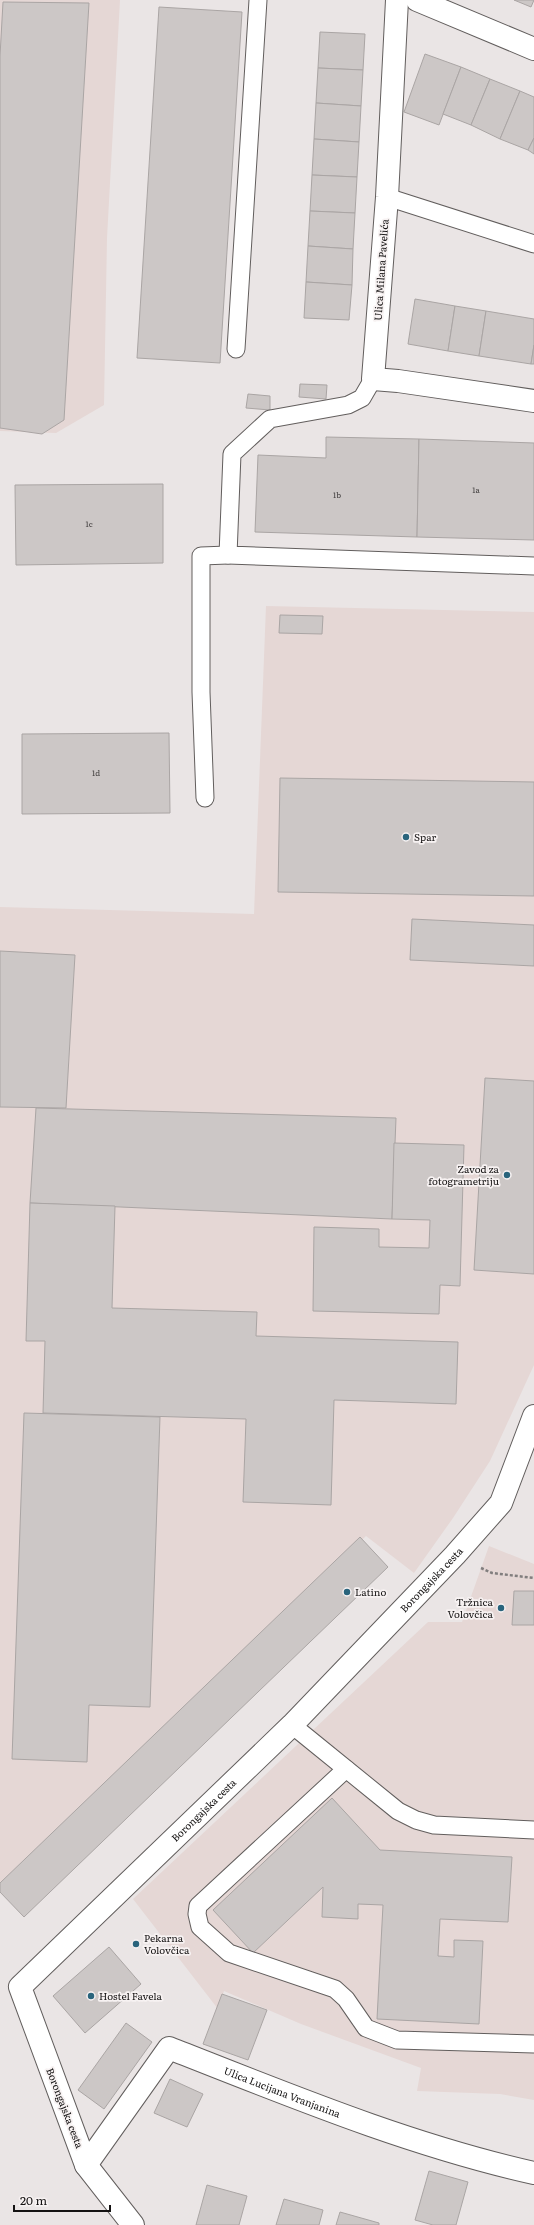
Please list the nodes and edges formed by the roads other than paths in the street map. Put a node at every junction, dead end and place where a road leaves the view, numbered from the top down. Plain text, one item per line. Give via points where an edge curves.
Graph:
1 (258, 0) edge
2 (396, 0) edge
3 (417, 0) edge
4 (534, 49) edge
5 (387, 197) junction
6 (534, 244) edge
7 (236, 349) dead end
8 (374, 379) junction
9 (534, 401) edge
10 (228, 555) junction
11 (534, 566) edge
12 (205, 798) dead end
13 (534, 1416) edge
14 (292, 1725) junction
15 (346, 1769) junction
16 (534, 1830) edge
17 (534, 2044) edge
18 (86, 2166) junction
19 (534, 2173) edge
20 (133, 2225) edge

1 - 7 lane
2 - 5 street, Ulica Milana Pavelića
3 - 4 street
5 - 6 lane
5 - 8 street, Ulica Milana Pavelića
8 - 9 street
8 - 10 lane via 362,398 348,406 270,419 232,454
10 - 11 lane
10 - 12 lane via 200,556 200,669
13 - 14 street, Borongajska cesta via 501,1503 455,1555
14 - 15 lane
14 - 18 street, Borongajska cesta via 20,1987
15 - 16 lane via 398,1811 434,1826
15 - 17 lane via 198,1906 200,1927 229,1953 335,1989 346,1999 366,2028 374,2032 397,2040
18 - 19 street, Ulica Lucijana Vranjanina via 169,2048 329,2110 477,2160
18 - 20 street, Borongajska cesta

